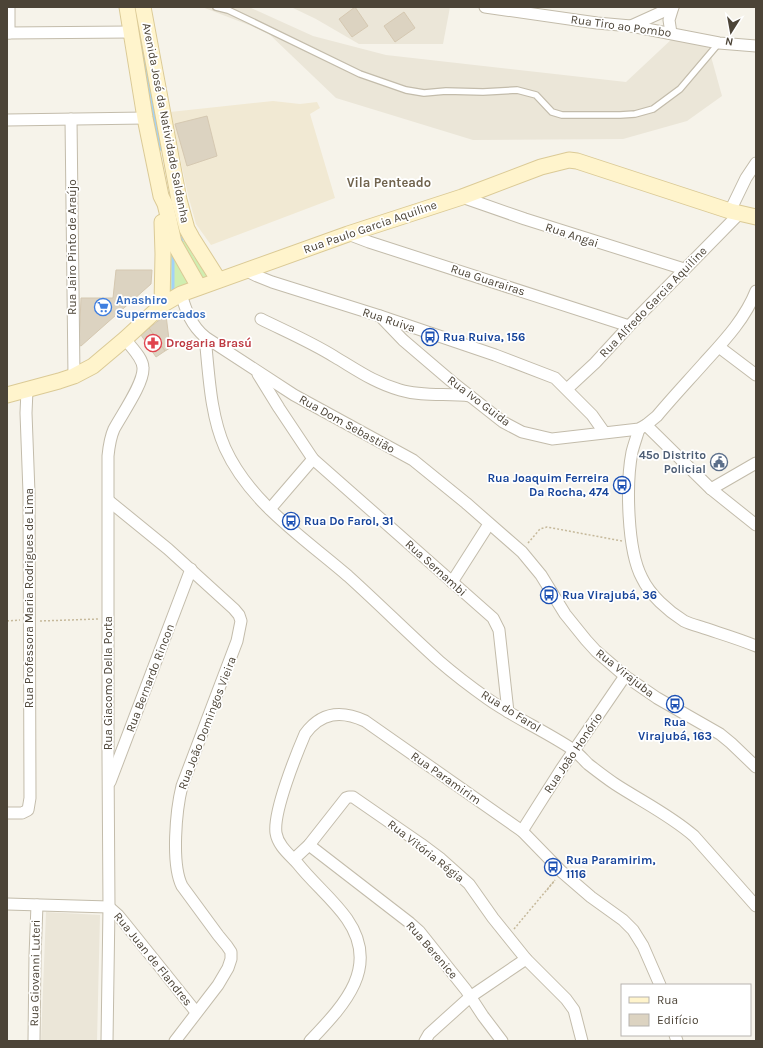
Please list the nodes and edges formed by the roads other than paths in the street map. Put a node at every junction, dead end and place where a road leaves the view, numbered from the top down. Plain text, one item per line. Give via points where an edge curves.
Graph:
1 (8, 7) edge
2 (127, 7) edge
3 (143, 7) edge
4 (216, 7) edge
5 (485, 7) edge
6 (673, 7) edge
7 (502, 8) edge
8 (631, 26) junction
9 (131, 32) junction
10 (8, 33) edge
11 (671, 33) junction
12 (719, 43) junction
13 (756, 46) edge
14 (71, 118) junction
15 (145, 118) junction
16 (7, 120) edge
17 (756, 163) edge
18 (161, 196) junction
19 (462, 197) junction
20 (734, 212) junction
21 (756, 217) edge
22 (348, 234) junction
23 (684, 269) junction
24 (245, 270) junction
25 (218, 279) junction
26 (199, 287) junction
27 (756, 291) edge
28 (181, 294) junction
29 (162, 305) junction
30 (380, 316) junction
31 (261, 319) dead end
32 (629, 326) junction
33 (205, 337) junction
34 (125, 339) junction
35 (718, 347) junction
36 (257, 372) junction
37 (756, 375) edge
38 (74, 376) junction
39 (567, 389) junction
40 (27, 390) junction
41 (7, 395) edge
42 (471, 397) junction
43 (642, 427) junction
44 (604, 432) junction
45 (313, 459) junction
46 (756, 463) edge
47 (711, 489) junction
48 (109, 501) junction
49 (270, 509) junction
50 (489, 524) junction
51 (756, 525) edge
52 (522, 552) joint
53 (191, 569) junction
54 (452, 582) junction
55 (756, 646) edge
56 (625, 676) junction
57 (508, 712) junction
58 (575, 751) junction
59 (756, 766) edge
60 (109, 786) junction
61 (7, 813) edge
62 (522, 831) junction
63 (309, 846) junction
64 (294, 859) junction
65 (7, 904) edge
66 (37, 904) junction
67 (756, 906) edge
68 (109, 907) junction
69 (526, 959) junction
70 (660, 984) edge
71 (470, 997) junction
72 (196, 1012) junction
73 (34, 1041) edge
74 (107, 1041) edge
75 (175, 1041) edge
76 (310, 1041) edge
77 (425, 1041) edge
78 (502, 1041) edge
79 (582, 1041) edge

1 - 10 street
2 - 9 street, Avenida José da Natividade Saldanha
3 - 25 street, Avenida José da Natividade Saldanha via 179,200 187,229
4 - 12 lane via 228,10 360,74 406,90 424,93 517,90 536,95 552,112 562,115 620,115 653,109 680,89
5 - 7 street, Rua Tiro ao Pombo
6 - 8 street
6 - 11 street via 669,20
7 - 8 street, Rua Tiro ao Pombo
8 - 11 street, Rua Tiro ao Pombo
9 - 10 street
9 - 15 street, Avenida José da Natividade Saldanha
11 - 12 street, Rua Tiro ao Pombo
12 - 13 street, Rua Tiro ao Pombo
14 - 15 street
14 - 16 street
14 - 38 street, Rua Jairo Pinto de Araújo
15 - 18 street, Avenida José da Natividade Saldanha
17 - 20 street, Rua Alfredo Garcia Aquiline via 746,178
18 - 26 street, Avenida José da Natividade Saldanha via 174,243
18 - 29 street
19 - 20 street, Rua Paulo Garcia Aquiline via 541,167 569,160
19 - 22 street, Rua Paulo Garcia Aquiline
19 - 23 street, Rua Angai
20 - 21 street, Rua Paulo Garcia Aquiline
20 - 23 street, Rua Alfredo Garcia Aquiline
22 - 24 street, Rua Paulo Garcia Aquiline
22 - 32 street, Rua Guarairas
23 - 32 street, Rua Alfredo Garcia Aquiline
24 - 25 street, Rua Paulo Garcia Aquiline
24 - 30 street, Rua Ruiva via 272,282
25 - 26 street, Rua Paulo Garcia Aquiline
26 - 28 street, Rua Paulo Garcia Aquiline
27 - 35 street via 742,318
28 - 29 street, Rua Paulo Garcia Aquiline
28 - 33 street, Rua Dom Sebastião via 188,317
29 - 34 street, Rua Paulo Garcia Aquiline
30 - 39 street, Rua Ruiva via 555,378
30 - 42 street, Rua Ivo Guida via 403,340
31 - 42 street via 388,386 428,395
32 - 39 street, Rua Alfredo Garcia Aquiline
33 - 36 street, Rua Dom Sebastião
33 - 49 street, Rua do Farol via 210,386 220,436 234,464
34 - 38 street, Rua Paulo Garcia Aquiline via 93,366
34 - 48 street, Rua Giacomo Della Porta via 142,362 143,375 114,430 110,443
35 - 37 street
35 - 43 street via 657,416
36 - 45 street, Rua Sernambi
36 - 50 street, Rua Dom Sebastião via 413,460
38 - 40 street, Rua Paulo Garcia Aquiline
39 - 44 street, Rua Ruiva
40 - 41 street, Rua Paulo Garcia Aquiline
40 - 61 street, Rua Professora Maria Rodrigues de Lima via 29,806 28,810 22,813
42 - 44 street, Rua Ivo Guida via 503,422 522,432 552,439
43 - 44 street, Rua Ivo Guida
43 - 47 street
43 - 55 street via 632,453 629,479 630,534 642,578 652,593 685,622
45 - 49 street
45 - 54 street, Rua Sernambi
46 - 47 street
47 - 51 street
48 - 53 street, Rua João Domingos Vieira
48 - 60 street, Rua Giacomo Della Porta
49 - 57 street, Rua do Farol via 440,662
50 - 52 street, Rua Dom Sebastião
50 - 54 street
52 - 56 street, Rua Virajuba via 586,640
53 - 60 street, Rua Bernardo Rincon
53 - 72 street, Rua João Domingos Vieira via 234,608 239,615 241,626 225,676 182,786 178,804 178,879 231,952 225,974
54 - 57 street, Rua Sernambi via 497,624
56 - 58 street, Rua João Honório
56 - 59 street, Rua Virajuba via 657,698 720,734
57 - 58 street, Rua do Farol
58 - 62 street, Rua João Honório
58 - 67 street, Rua do Farol via 601,774 665,814 694,836
60 - 68 street, Rua Giacomo Della Porta
62 - 64 street, Rua Paramirim via 364,721 338,713 310,727 305,734 286,786 276,832 283,848
62 - 70 street, Rua Paramirim via 562,872 633,930
63 - 64 street, Rua Vitória Régia
63 - 69 street, Rua Vitória Régia via 346,798 353,797 421,844 463,878
63 - 71 street, Rua Berenice via 414,927
64 - 76 street, Rua Paramirim via 346,918 357,937 361,954 353,989
65 - 66 street
66 - 68 street
66 - 73 street, Rua Giovanni Luteri
68 - 72 street, Rua Juan de Flandres
68 - 74 street, Rua Giacomo Della Porta
69 - 71 street
69 - 79 street, Rua Vitória Régia via 574,1010
71 - 77 street
71 - 78 street, Rua Berenice
72 - 75 street, Rua João Domingos Vieira

